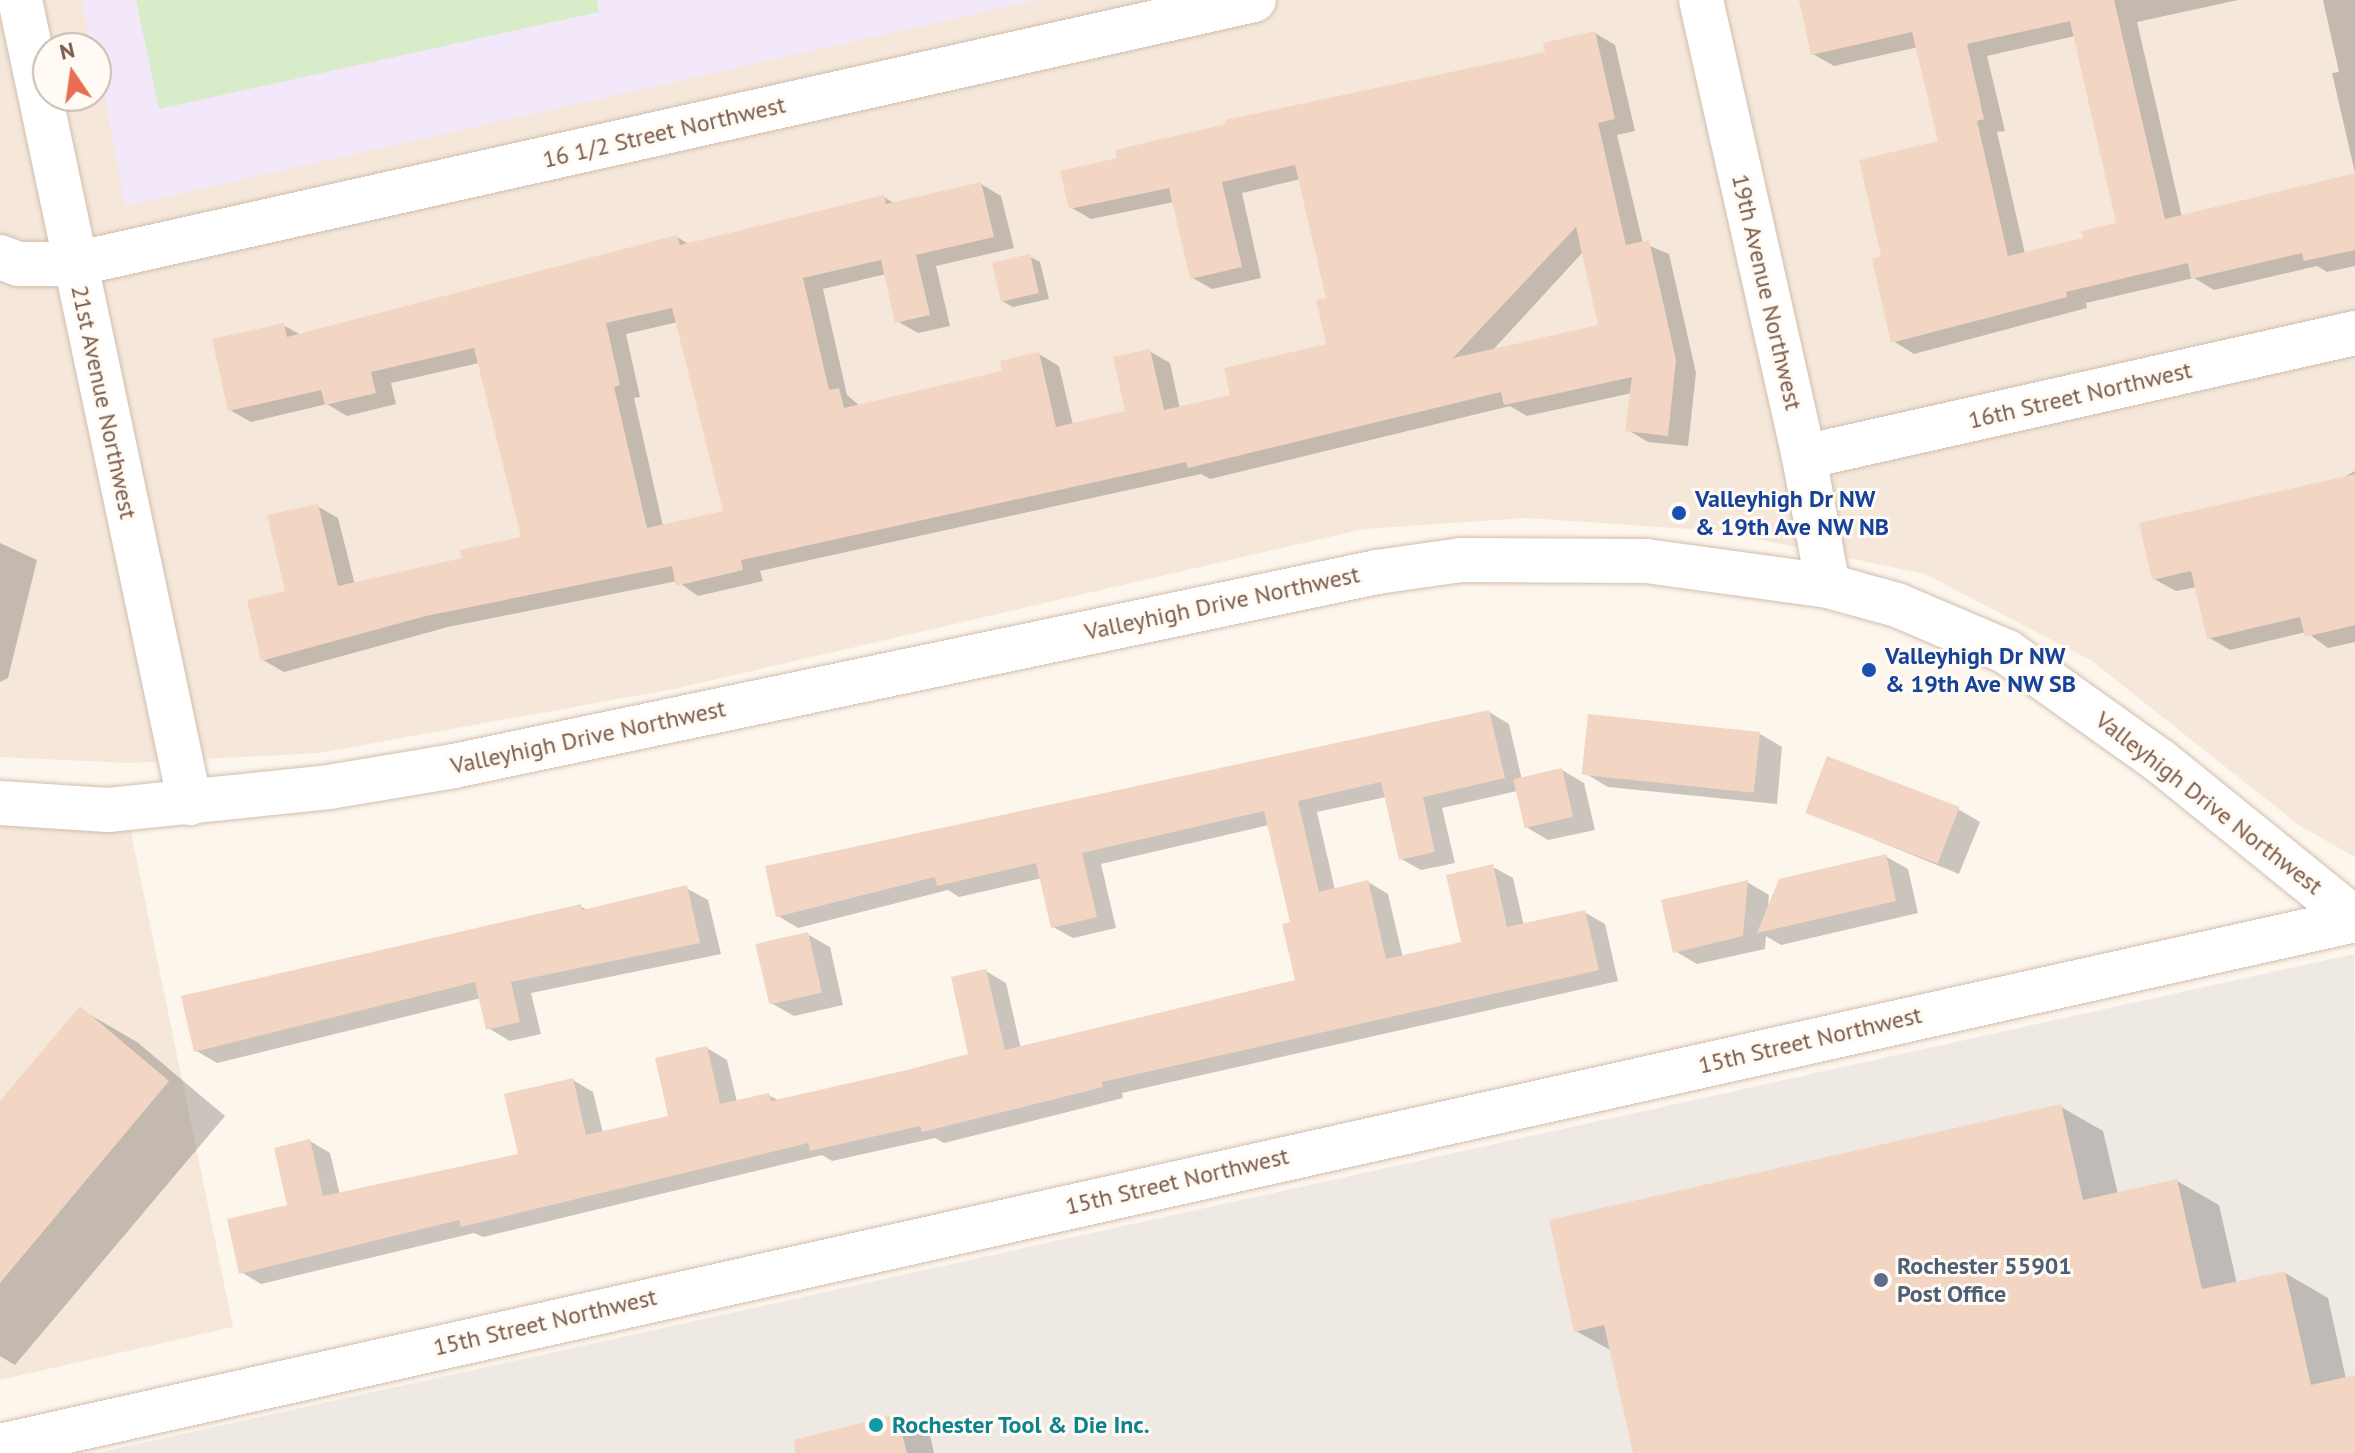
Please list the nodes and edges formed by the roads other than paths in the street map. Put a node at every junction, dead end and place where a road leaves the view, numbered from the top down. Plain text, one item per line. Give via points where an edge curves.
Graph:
1 (20, 0) edge
2 (1254, 0) edge
3 (1701, 0) edge
4 (0, 257) edge
5 (75, 264) junction
6 (2355, 333) edge
7 (1804, 457) junction
8 (1828, 586) junction
9 (0, 803) edge
10 (190, 803) junction
11 (2355, 920) edge
12 (0, 1446) edge

1 - 5 street, 21st Avenue Northwest
2 - 5 street, 16 1/2 Street Northwest
3 - 7 street, 19th Avenue Northwest
4 - 5 street, 16 1/2 Street Northwest via 18,264
5 - 10 street, 21st Avenue Northwest
6 - 7 street, 16th Street Northwest
7 - 8 street, 19th Avenue Northwest
8 - 10 street, Valleyhigh Drive Northwest via 1646,561 1563,557 1447,562 1277,590 454,766
8 - 11 street, Valleyhigh Drive Northwest via 1948,624 2048,677
9 - 10 street, Valleyhigh Drive Northwest via 108,810
11 - 12 street, 15th Street Northwest

